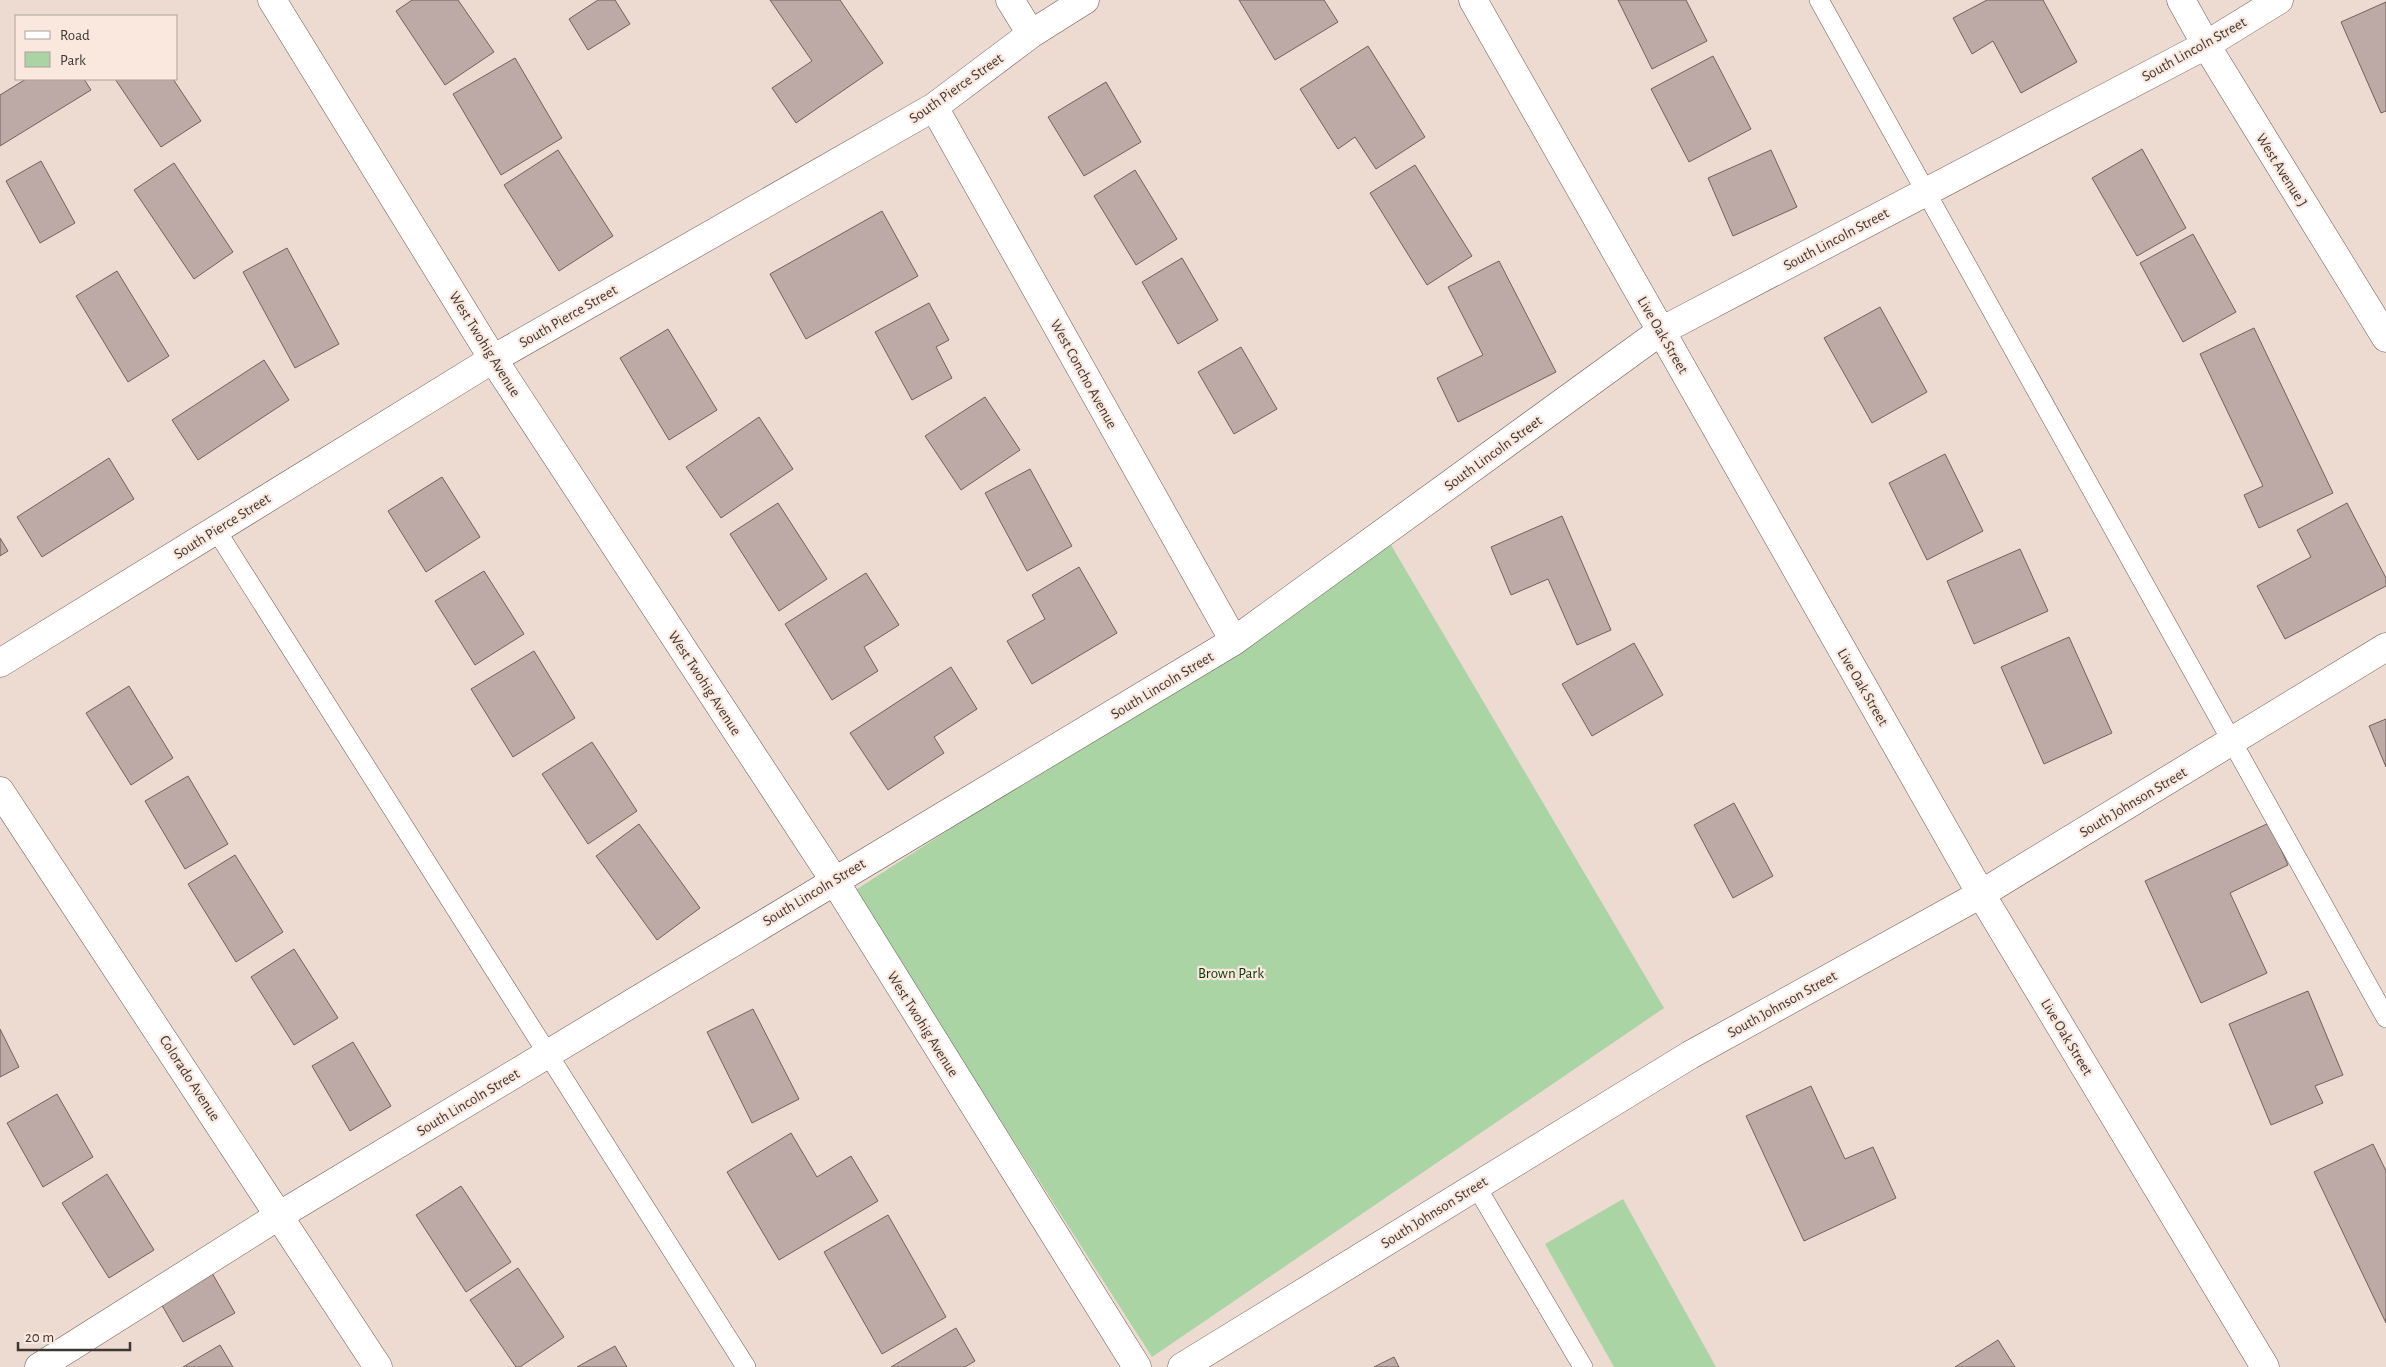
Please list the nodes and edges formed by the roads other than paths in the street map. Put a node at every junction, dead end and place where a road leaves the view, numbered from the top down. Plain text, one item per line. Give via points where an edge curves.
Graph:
1 (272, 0) edge
2 (1010, 0) edge
3 (1085, 0) edge
4 (1473, 0) edge
5 (1819, 0) edge
6 (2181, 0) edge
7 (2279, 0) edge
8 (1031, 34) junction
9 (2206, 45) junction
10 (934, 108) junction
11 (1926, 192) junction
12 (1661, 331) junction
13 (2386, 338) edge
14 (493, 359) junction
15 (216, 530) junction
16 (1234, 642) junction
17 (2386, 647) edge
18 (0, 663) edge
19 (2232, 741) junction
20 (0, 791) edge
21 (834, 880) junction
22 (1981, 894) junction
23 (2386, 1018) edge
24 (547, 1054) junction
25 (1476, 1186) junction
26 (280, 1216) junction
27 (39, 1367) edge
28 (378, 1367) edge
29 (746, 1367) edge
30 (1137, 1367) edge
31 (1182, 1367) edge
32 (1583, 1367) edge
33 (2265, 1367) edge

1 - 14 street, West Twohig Avenue
2 - 8 street
3 - 8 street, South Pierce Street
4 - 12 street, Live Oak Street
5 - 11 lane
6 - 9 street, West Avenue J
7 - 9 street, South Lincoln Street
8 - 10 street, South Pierce Street
9 - 11 street, South Lincoln Street
9 - 13 street, West Avenue J
10 - 14 street, South Pierce Street
10 - 16 street, West Concho Avenue
11 - 12 street, South Lincoln Street
11 - 19 lane
12 - 16 street, South Lincoln Street
12 - 22 street, Live Oak Street
14 - 15 street, South Pierce Street
14 - 21 street, West Twohig Avenue
15 - 18 street, South Pierce Street
15 - 24 lane
16 - 21 street, South Lincoln Street
17 - 19 street, South Johnson Street
19 - 22 street, South Johnson Street
19 - 23 lane
20 - 26 street, Colorado Avenue
21 - 24 street, South Lincoln Street
21 - 30 street, West Twohig Avenue
22 - 25 street, South Johnson Street via 1690,1055
22 - 33 street, Live Oak Street
24 - 26 street, South Lincoln Street
24 - 29 lane
25 - 31 street, South Johnson Street
25 - 32 lane
26 - 27 street, South Lincoln Street
26 - 28 street, Colorado Avenue

